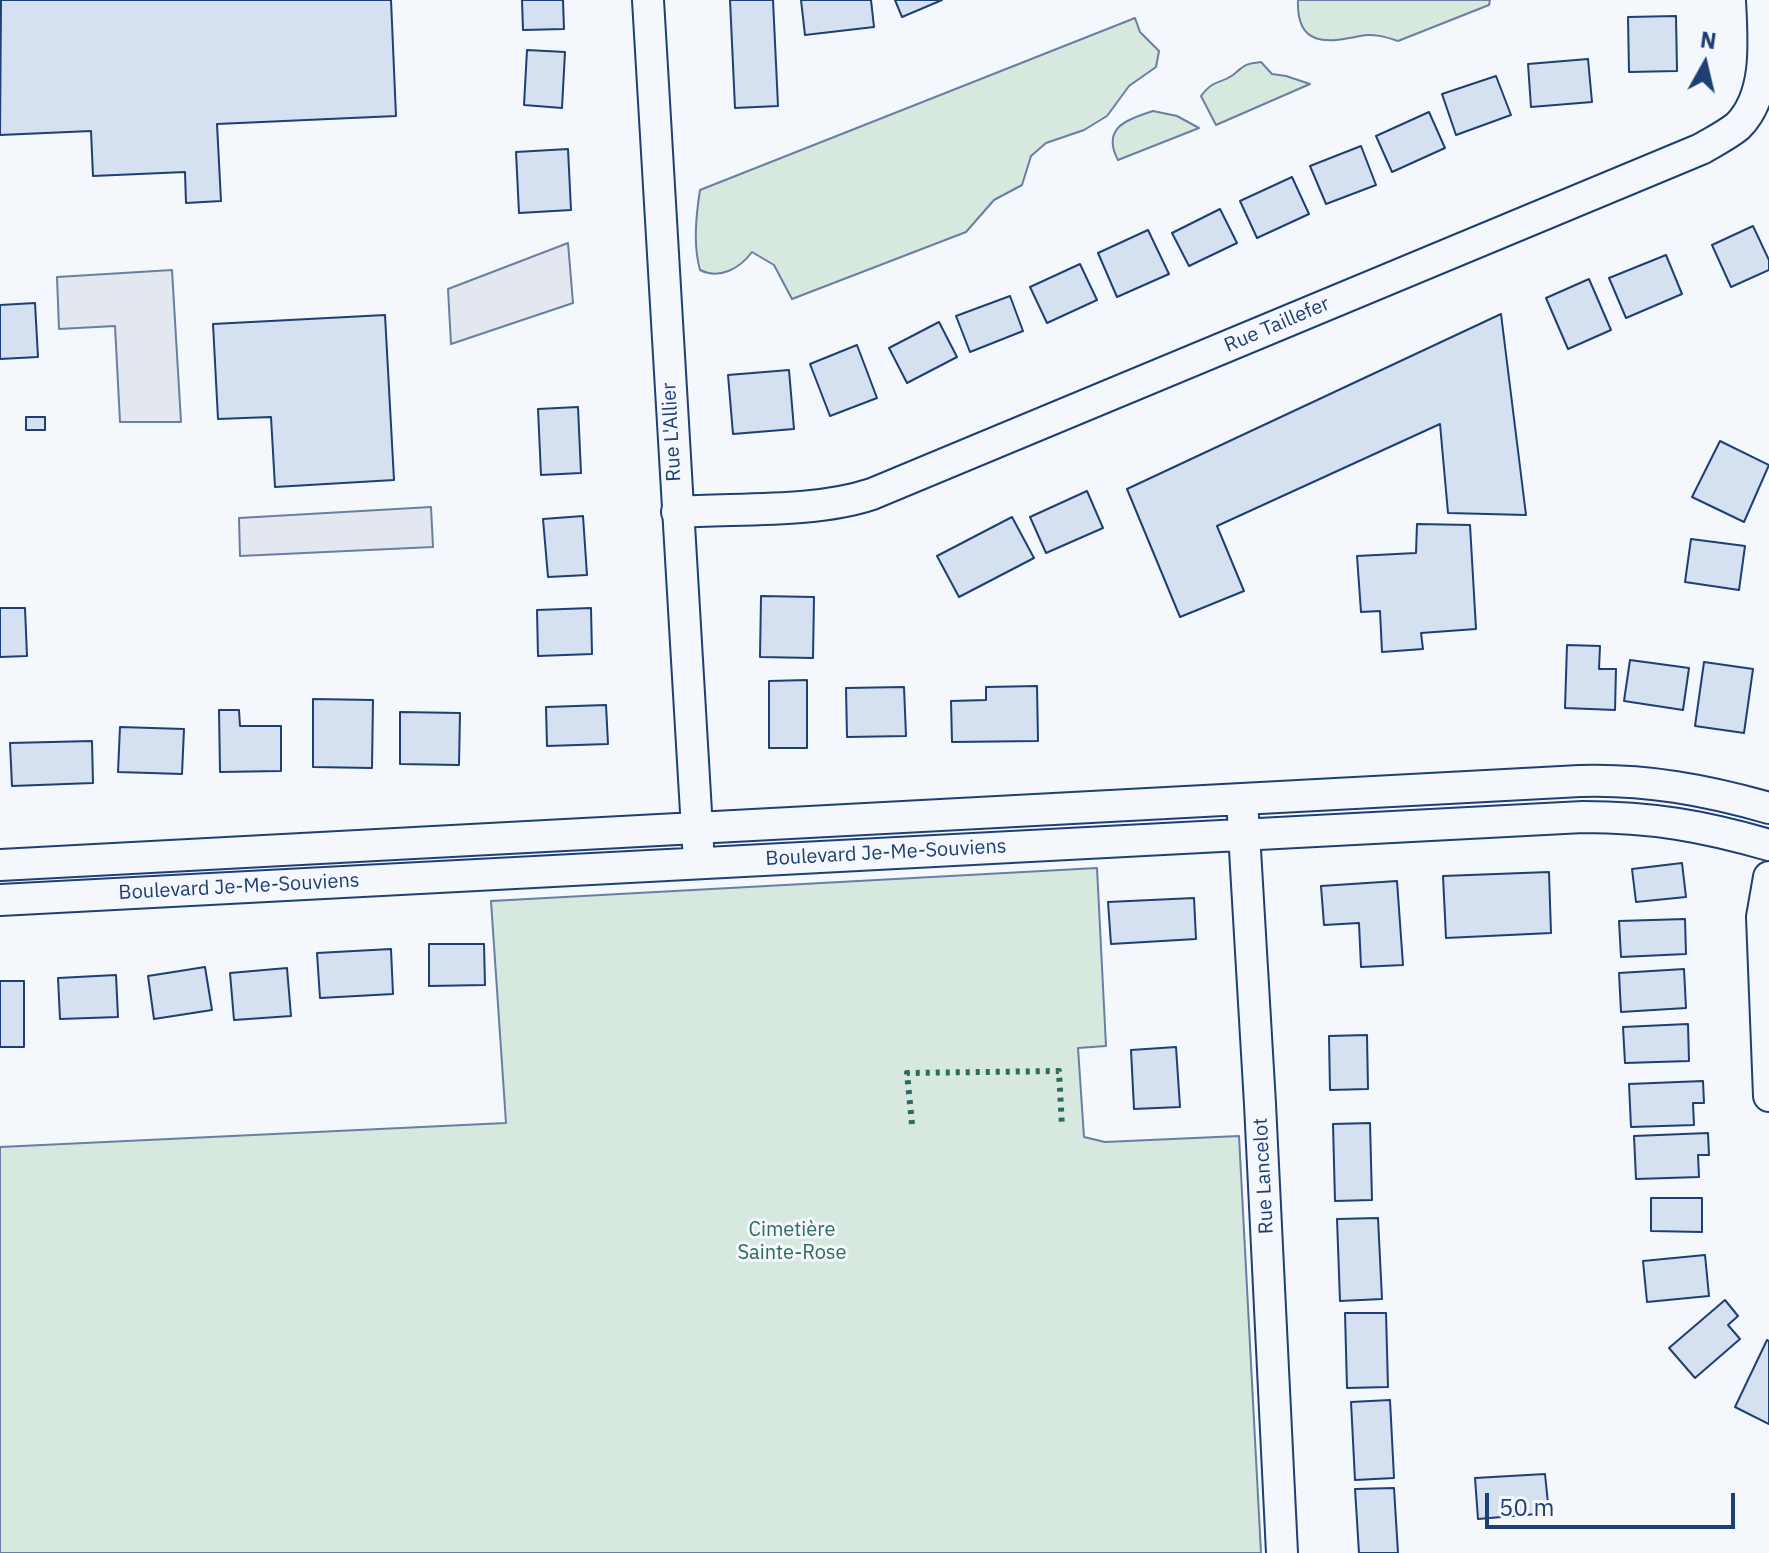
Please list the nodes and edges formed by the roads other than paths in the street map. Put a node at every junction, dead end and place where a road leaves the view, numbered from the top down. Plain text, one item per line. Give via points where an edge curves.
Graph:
1 (648, 0) edge
2 (1762, 0) edge
3 (677, 512) junction
4 (1242, 799) junction
5 (1769, 808) edge
6 (696, 827) junction
7 (1244, 835) junction
8 (1769, 845) edge
9 (699, 863) junction
10 (0, 865) edge
11 (1769, 877) edge
12 (0, 900) edge
13 (1769, 1096) edge
14 (1282, 1553) edge

1 - 3 street, Rue L'Allier
2 - 3 street, Rue Taillefer via 1764,54 1752,109 1737,127 1701,149 872,494 817,505
3 - 6 street, Rue L'Allier
4 - 5 street, Boulevard Je-Me-Souviens via 1623,780 1691,788
4 - 6 street, Boulevard Je-Me-Souviens
4 - 7 street, Rue Lancelot
6 - 9 street, Rue L'Allier
6 - 10 street, Boulevard Je-Me-Souviens
7 - 8 street, Boulevard Je-Me-Souviens via 1608,817 1686,824
7 - 9 street, Boulevard Je-Me-Souviens
7 - 14 street, Rue Lancelot
9 - 12 street, Boulevard Je-Me-Souviens
11 - 13 street via 1762,917

